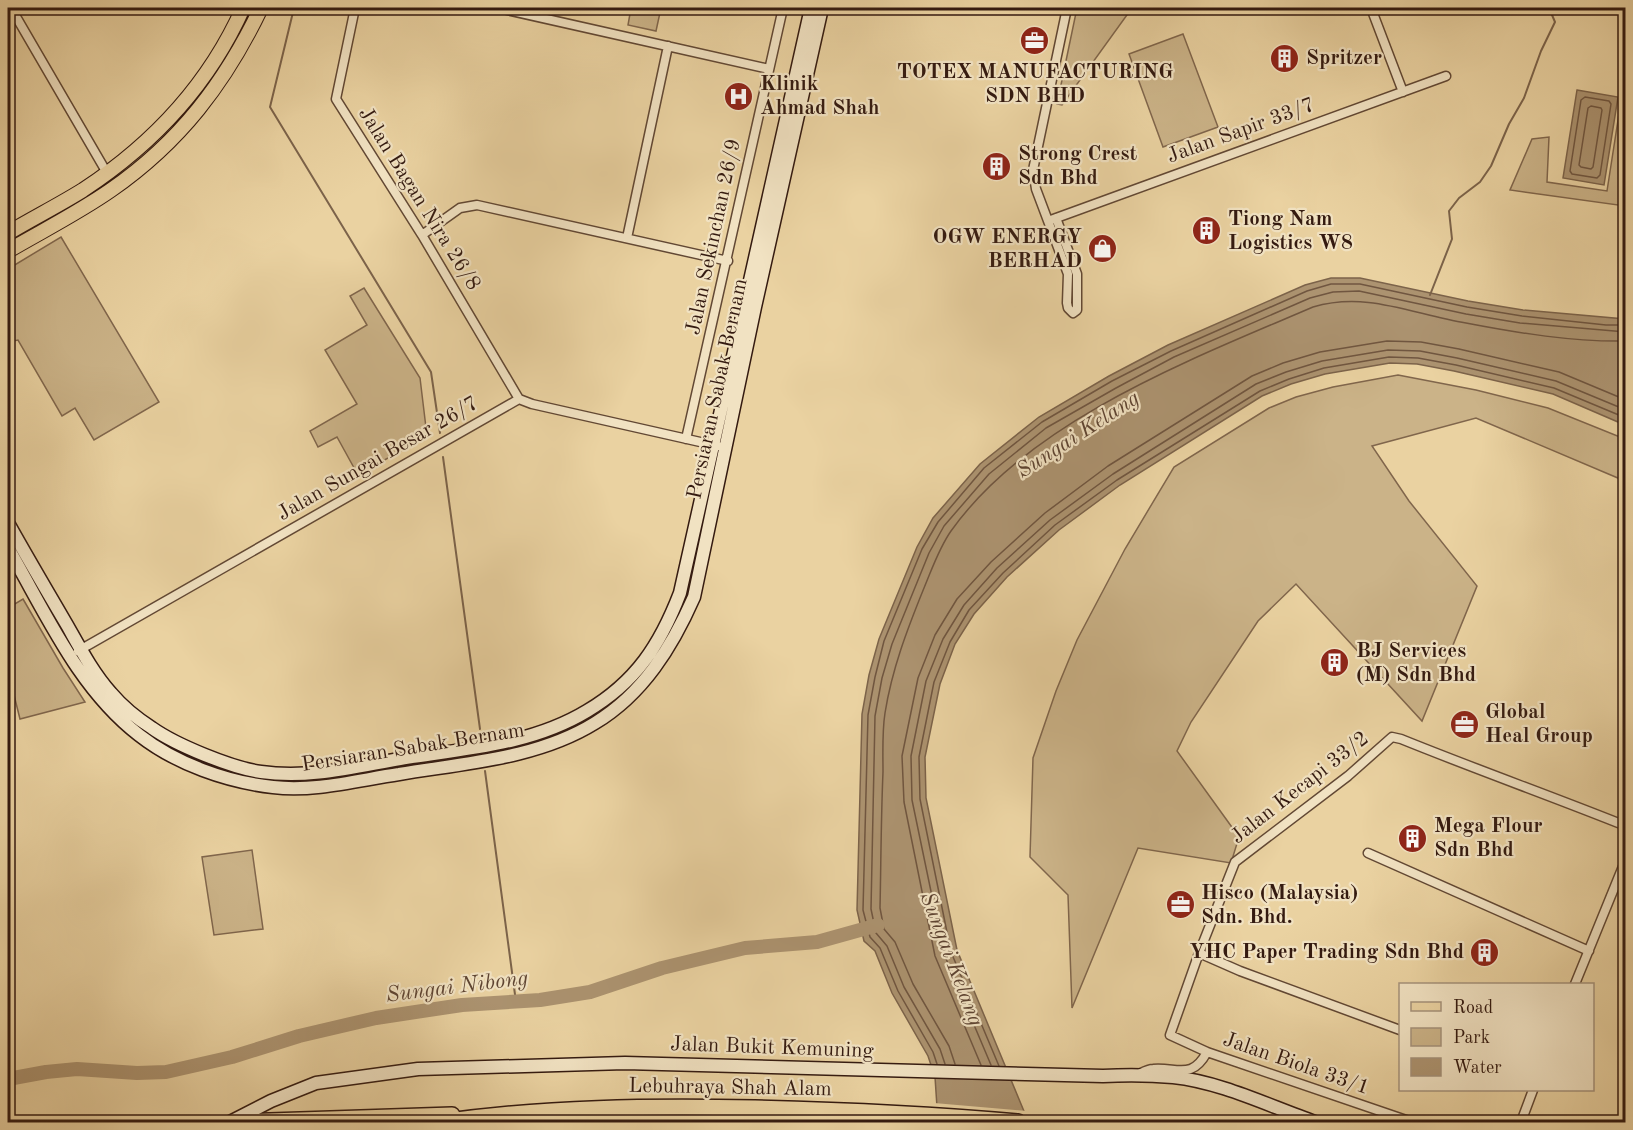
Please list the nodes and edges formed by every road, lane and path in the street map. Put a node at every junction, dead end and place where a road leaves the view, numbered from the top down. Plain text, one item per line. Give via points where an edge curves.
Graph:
1 (11, 8) edge
2 (243, 8) edge
3 (261, 8) edge
4 (355, 8) edge
5 (498, 8) edge
6 (783, 8) edge
7 (811, 8) edge
8 (822, 8) edge
9 (1067, 8) edge
10 (1371, 8) edge
11 (668, 46) junction
12 (769, 69) junction
13 (1446, 76) dead end
14 (1403, 92) junction
15 (107, 173) junction
16 (1052, 219) junction
17 (8, 232) edge
18 (422, 235) junction
19 (627, 238) junction
20 (8, 251) edge
21 (728, 261) junction
22 (519, 399) junction
23 (686, 439) junction
24 (718, 446) junction
25 (8, 523) edge
26 (8, 548) edge
27 (76, 652) junction
28 (196, 751) junction
29 (191, 765) junction
30 (1626, 826) edge
31 (1368, 853) dead end
32 (1626, 860) edge
33 (1589, 951) junction
34 (1199, 953) junction
35 (1575, 983) edge
36 (1399, 1029) edge
37 (1170, 1035) joint
38 (1207, 1052) junction
39 (1136, 1075) junction
40 (1532, 1091) edge
41 (498, 1114) junction
42 (230, 1122) edge
43 (239, 1122) edge
44 (441, 1122) edge
45 (1018, 1122) edge
46 (1315, 1122) edge
47 (1412, 1122) edge
48 (1521, 1122) edge

1 - 15 street
2 - 15 main road via 217,58 184,103 140,148
3 - 20 main road via 231,66 172,138 113,189
4 - 18 street, Jalan Bagan Nira 26/8 via 336,99
5 - 11 street
6 - 12 street, Jalan Sekinchan 26/9
7 - 24 street, Persiaran Sabak Bernam
8 - 24 street, Persiaran Sabak Bernam
9 - 16 street via 1033,170 1036,189
10 - 14 street
11 - 12 street
11 - 19 street
12 - 21 street, Jalan Sekinchan 26/9
13 - 14 street, Jalan Sapir 33/7
14 - 16 street, Jalan Sapir 33/7
15 - 17 main road
16 - 16 street via 1077,274 1077,310 1073,313 1067,303 1068,274
18 - 19 street via 460,208 477,205
18 - 22 street, Jalan Bagan Nira 26/8
19 - 21 street
21 - 23 street, Jalan Sekinchan 26/9
22 - 23 street
22 - 27 street, Jalan Sungai Besar 26/7
23 - 24 street
24 - 28 street, Persiaran Sabak Bernam via 680,593 667,627 642,666 587,711 535,735 309,775 240,768
24 - 29 street, Persiaran Sabak Bernam via 694,597 678,633 651,673 626,700 595,723 528,752 323,786 275,788
25 - 27 street, Persiaran Sabak Bernam
26 - 27 street, Persiaran Sabak Bernam
27 - 28 street, Persiaran Sabak Bernam via 111,693 153,729
27 - 29 street, Persiaran Sabak Bernam via 102,702 140,736
28 - 29 street
30 - 34 street, Jalan Kecapi 33/2 via 1392,737 1348,776 1235,862
31 - 33 street
32 - 33 street
33 - 35 street
34 - 36 street
34 - 37 street, Jalan Kecapi 33/2
37 - 38 street, Jalan Biola 33/1
38 - 39 street via 1194,1069 1152,1069
38 - 47 street, Jalan Biola 33/1
39 - 42 street, Jalan Bukit Kemuning via 625,1063 418,1069 316,1083
39 - 46 street, Jalan Bukit Kemuning via 1175,1077 1220,1088
40 - 48 street
41 - 43 highway
41 - 44 highway, Lebuhraya Shah Alam
41 - 45 highway, Lebuhraya Shah Alam via 652,1106 869,1111

